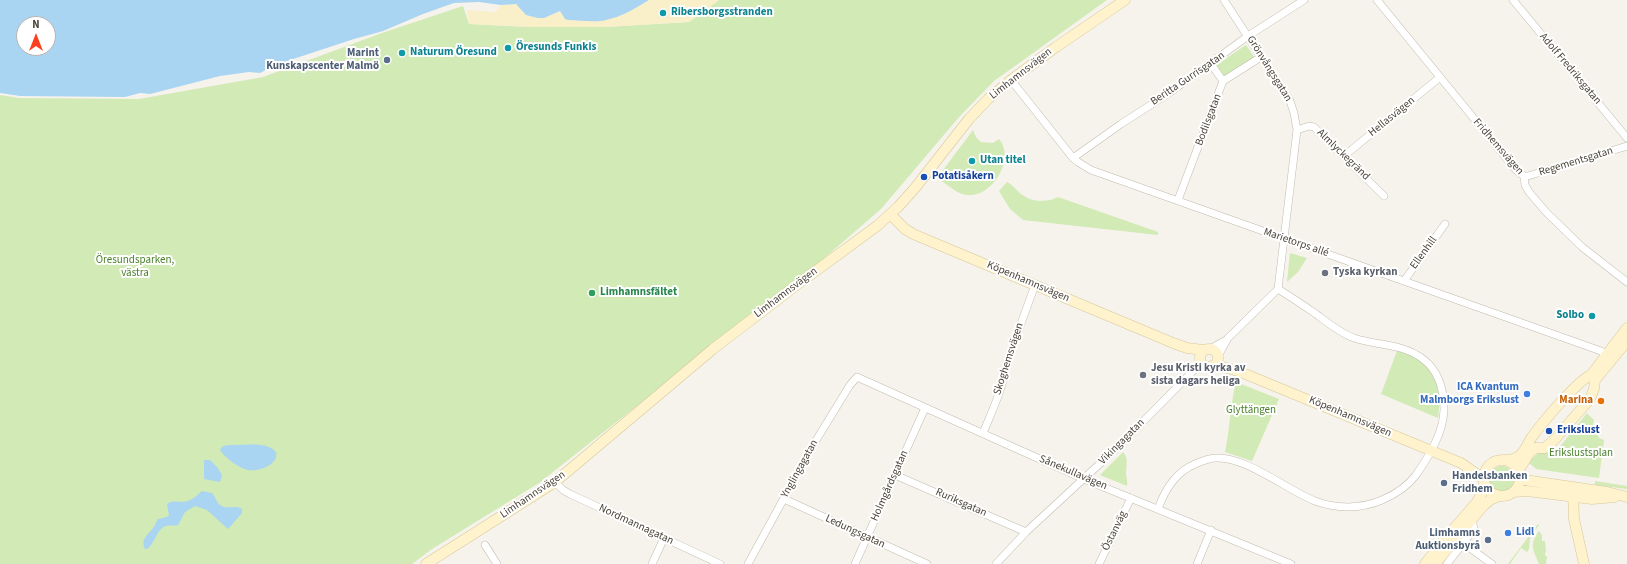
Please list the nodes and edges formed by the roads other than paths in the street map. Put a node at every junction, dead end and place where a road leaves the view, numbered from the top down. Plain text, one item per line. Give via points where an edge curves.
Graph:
1 (1125, 0) edge
2 (1224, 0) edge
3 (1304, 0) edge
4 (1377, 0) edge
5 (1513, 0) edge
6 (1248, 36) junction
7 (1261, 57) junction
8 (1211, 64) junction
9 (1439, 78) junction
10 (1011, 80) junction
11 (1223, 81) junction
12 (1297, 130) junction
13 (1627, 138) edge
14 (1627, 146) edge
15 (1344, 156) junction
16 (1073, 158) junction
17 (1524, 176) junction
18 (1384, 196) dead end
19 (1178, 200) junction
20 (890, 214) junction
21 (1445, 224) dead end
22 (1283, 239) junction
23 (1404, 281) junction
24 (1627, 282) edge
25 (1035, 285) junction
26 (1278, 289) junction
27 (1627, 328) edge
28 (1627, 342) edge
29 (1172, 344) junction
30 (1212, 353) junction
31 (1610, 357) junction
32 (1203, 365) junction
33 (1238, 371) junction
34 (857, 377) joint
35 (924, 408) junction
36 (983, 433) junction
37 (1432, 451) junction
38 (1506, 460) junction
39 (1461, 463) junction
40 (1490, 464) junction
41 (1520, 472) junction
42 (895, 475) junction
43 (1084, 479) junction
44 (1484, 480) junction
45 (555, 482) junction
46 (1514, 492) junction
47 (1576, 492) junction
48 (1499, 496) junction
49 (1625, 497) edge
50 (1131, 498) junction
51 (784, 499) junction
52 (1158, 508) junction
53 (1472, 519) junction
54 (1211, 530) junction
55 (1026, 532) junction
56 (664, 538) junction
57 (866, 538) junction
58 (1464, 543) junction
59 (485, 546) dead end
60 (497, 549) dead end
61 (490, 554) junction
62 (426, 564) edge
63 (497, 564) edge
64 (652, 564) edge
65 (720, 564) edge
66 (748, 564) edge
67 (855, 564) edge
68 (927, 564) edge
69 (996, 564) edge
70 (1099, 564) edge
71 (1197, 564) edge
72 (1292, 564) edge
73 (1425, 564) edge
74 (1435, 564) edge
75 (1447, 564) edge
76 (1492, 564) edge
77 (1584, 564) edge

1 - 10 street, Limhamnsvägen
2 - 6 street, Grönvångsgatan
3 - 6 street, Beritta Gurrisgatan
4 - 9 street, Fridhemsvägen
5 - 13 street, Adolf Fredriksgatan
6 - 7 street, Grönvångsgatan
6 - 8 street, Beritta Gurrisgatan
7 - 11 street, Bodilsgatan
7 - 12 street, Grönvångsgatan via 1290,101
8 - 11 street
8 - 16 street, Beritta Gurrisgatan
9 - 15 street, Hellasvägen
9 - 17 street, Fridhemsvägen via 1516,170
10 - 16 street, Marietorps allé
10 - 20 street, Limhamnsvägen via 969,119 919,183
11 - 19 street, Bodilsgatan
12 - 15 street, Almlyckegränd via 1314,127
12 - 22 street, Grönvångsgatan
14 - 17 street, Regementsgatan
15 - 18 street, Almlyckegränd
16 - 19 street, Marietorps allé via 1091,170
17 - 24 street, Fridhemsvägen via 1529,192 1546,212 1582,247
19 - 22 street, Marietorps allé
20 - 25 street, Köpenhamnsvägen via 904,229 913,234
20 - 45 street, Limhamnsvägen via 713,349
21 - 23 street, Ellenhill
22 - 23 street, Marietorps allé
22 - 26 street
23 - 31 street, Marietorps allé
25 - 29 street, Köpenhamnsvägen
25 - 36 street, Skoghemsvägen
26 - 30 street
26 - 37 street via 1330,326 1353,338 1394,345 1428,362 1440,381 1444,398 1444,414
27 - 31 street
28 - 31 street
29 - 30 street, Köpenhamnsvägen
29 - 32 street, Köpenhamnsvägen
30 - 32 street via 1200,355
30 - 32 street via 1216,362
30 - 33 street, Köpenhamnsvägen
31 - 38 street, Köpenhamnsvägen via 1576,386 1532,438 1522,454
31 - 41 street via 1595,380 1590,399 1545,448 1535,448 1530,452
32 - 33 street, Köpenhamnsvägen
32 - 43 street, Vikingagatan
33 - 37 street, Köpenhamnsvägen
34 - 35 street, Sånekullavägen
34 - 51 street, Ynglingagatan via 812,447
35 - 36 street, Sånekullavägen
35 - 42 street, Holmgårdsgatan
36 - 43 street, Sånekullavägen
37 - 39 street, Köpenhamnsvägen
37 - 52 street via 1410,483 1396,494 1368,505 1343,507 1326,504 1291,490 1252,468 1234,461 1214,458 1201,461 1181,472 1162,496
38 - 40 street, Köpenhamnsvägen
38 - 41 street
39 - 40 street, Köpenhamnsvägen via 1482,466
39 - 44 street, Köpenhamnsvägen
40 - 44 street
41 - 46 street via 1520,482
41 - 47 street via 1526,480
42 - 55 street, Ruriksgatan
42 - 57 street, Holmgårdsgatan
43 - 50 street, Sånekullavägen
43 - 55 street, Vikingagatan
44 - 48 street, Köpenhamnsvägen via 1490,492
44 - 73 street via 1484,491 1477,502
45 - 56 street, Nordmannagatan via 570,494
45 - 62 street, Limhamnsvägen
46 - 47 street
46 - 48 street
47 - 49 street via 1607,492
47 - 77 street via 1574,519
48 - 53 street via 1488,501
50 - 52 street, Sånekullavägen
50 - 70 street, Östanväg
51 - 57 street, Ledungsgatan
51 - 66 street, Ynglingagatan
52 - 54 street, Sånekullavägen
53 - 58 street via 1474,529
53 - 74 street
54 - 71 street
54 - 72 street, Sånekullavägen
55 - 69 street, Vikingagatan
56 - 64 street
56 - 65 street, Nordmannagatan
57 - 67 street, Holmgårdsgatan
57 - 68 street, Ledungsgatan
58 - 75 street
58 - 76 street
59 - 61 street
60 - 61 street
61 - 63 street

